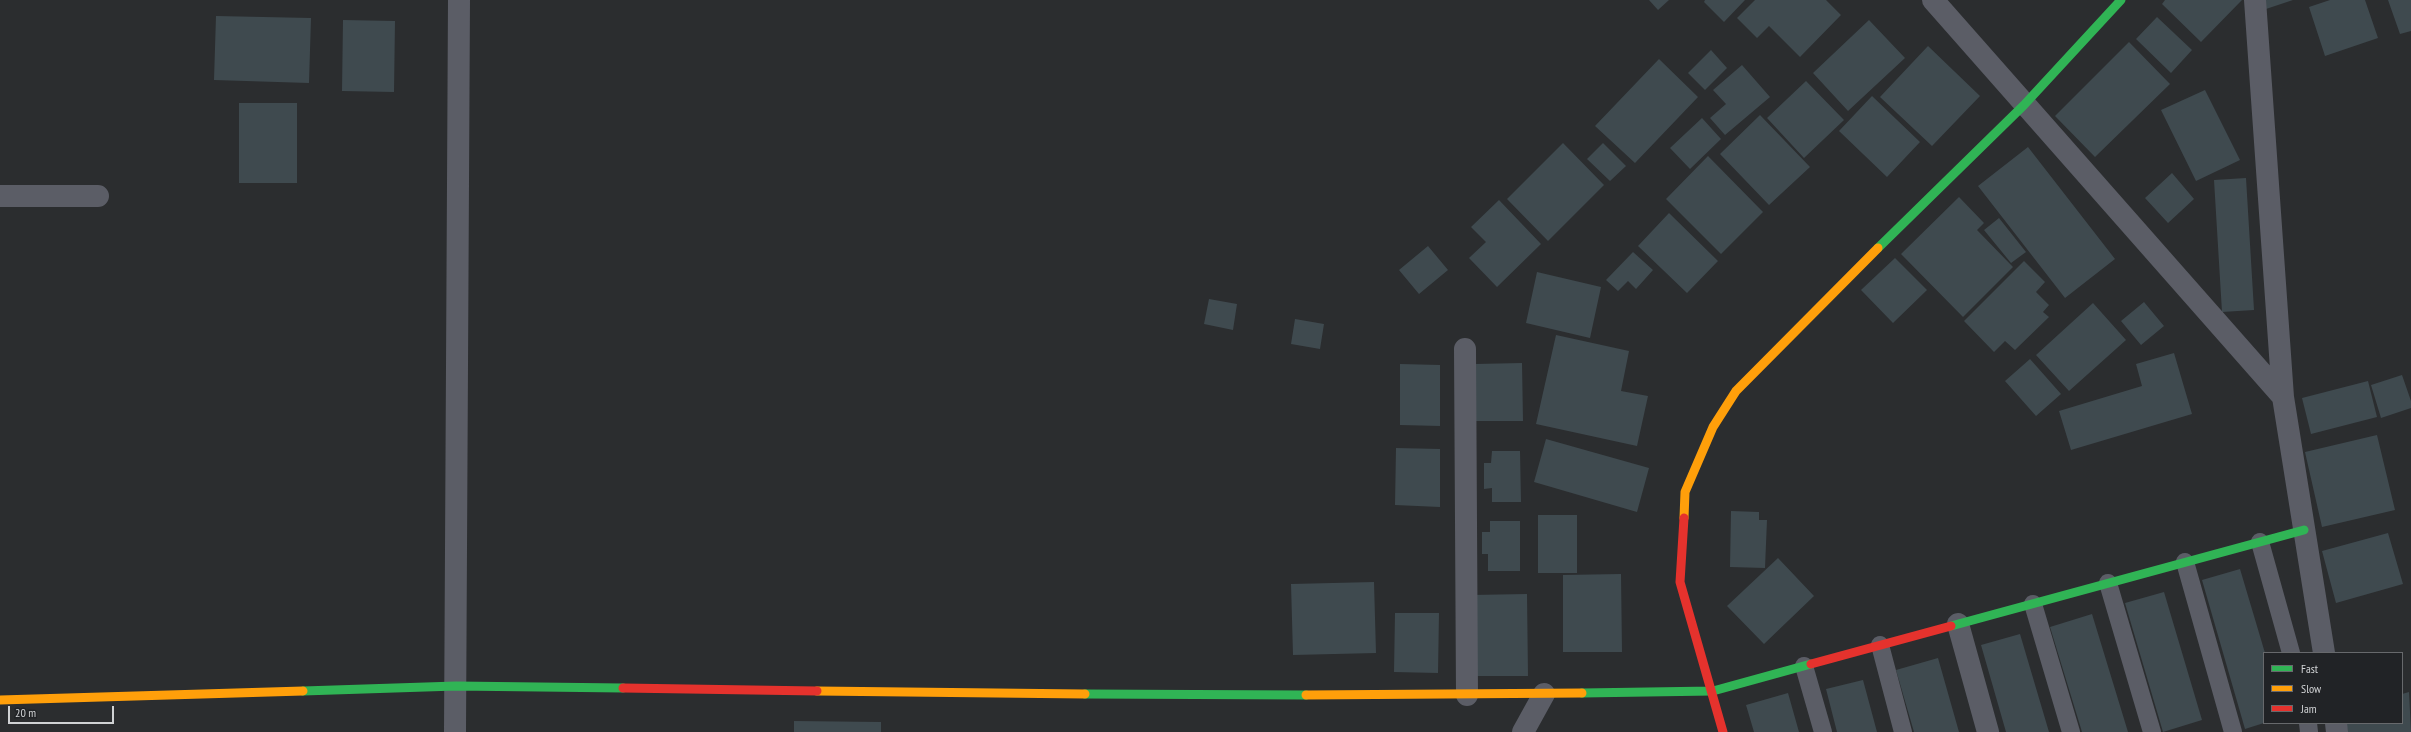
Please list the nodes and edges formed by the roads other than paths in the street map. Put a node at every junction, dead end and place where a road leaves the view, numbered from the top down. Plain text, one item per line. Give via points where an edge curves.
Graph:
1 (459, 0) edge
2 (1933, 0) edge
3 (2121, 0) edge
4 (2255, 0) edge
5 (2024, 105) junction
6 (0, 196) edge
7 (98, 196) dead end
8 (1465, 349) dead end
9 (2282, 397) junction
10 (2304, 530) junction
11 (2260, 542) junction
12 (2185, 562) junction
13 (2108, 583) junction
14 (2033, 604) junction
15 (1958, 624) junction
16 (1880, 645) junction
17 (2291, 652) edge
18 (2324, 652) edge
19 (1804, 666) junction
20 (456, 686) junction
21 (1713, 690) junction
22 (1544, 694) junction
23 (1467, 695) junction
24 (0, 700) edge
25 (455, 732) edge
26 (1523, 732) edge
27 (1723, 732) edge
28 (1823, 732) edge
29 (1903, 732) edge
30 (1988, 732) edge
31 (2071, 732) edge
32 (2152, 732) edge
33 (2233, 732) edge

1 - 20 street
2 - 5 street
3 - 5 street
4 - 9 street
5 - 9 street
5 - 21 street via 1742,385 1713,427 1684,492 1680,582
6 - 7 street
8 - 23 street
9 - 10 street
10 - 11 street
10 - 18 street
11 - 12 street
11 - 17 lane
12 - 13 street
12 - 33 lane
13 - 14 street
13 - 32 lane
14 - 15 street
14 - 31 lane
15 - 16 street
15 - 30 street
16 - 19 street
16 - 29 lane
19 - 21 street
19 - 28 lane
20 - 23 street via 1136,695
20 - 24 street
20 - 25 street
21 - 22 street
21 - 27 street
22 - 23 street
22 - 26 street

